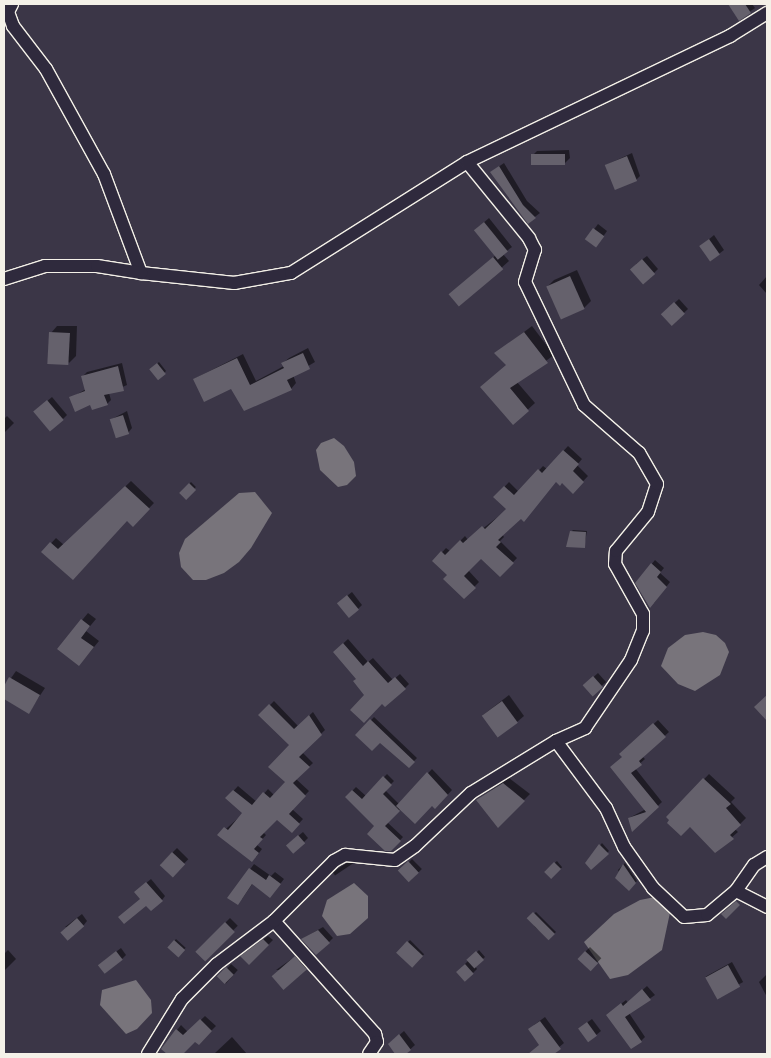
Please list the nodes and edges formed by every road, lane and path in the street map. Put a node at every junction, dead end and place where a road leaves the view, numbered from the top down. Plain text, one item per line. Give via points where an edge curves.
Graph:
1 (12, 4) edge
2 (767, 13) edge
3 (467, 162) junction
4 (141, 273) junction
5 (4, 280) edge
6 (556, 742) junction
7 (767, 856) edge
8 (736, 891) junction
9 (767, 907) edge
10 (274, 921) junction
11 (148, 1054) edge
12 (369, 1054) edge

1 - 4 street via 8,12 13,26 46,68 104,174
2 - 3 street via 730,36
3 - 4 street via 291,273 234,282
3 - 6 street via 529,238 534,250 525,282 584,404 638,453 657,484 648,512 616,551 615,564 643,614 643,631 632,660 600,711 585,728
4 - 5 street via 97,266 45,266
6 - 8 street via 606,808 624,847 653,888 684,918 707,915
6 - 10 street via 472,793 416,846 395,860 345,854
7 - 8 street via 754,866
8 - 9 street
10 - 11 street via 217,964 182,999
10 - 12 street via 375,1034 377,1042

